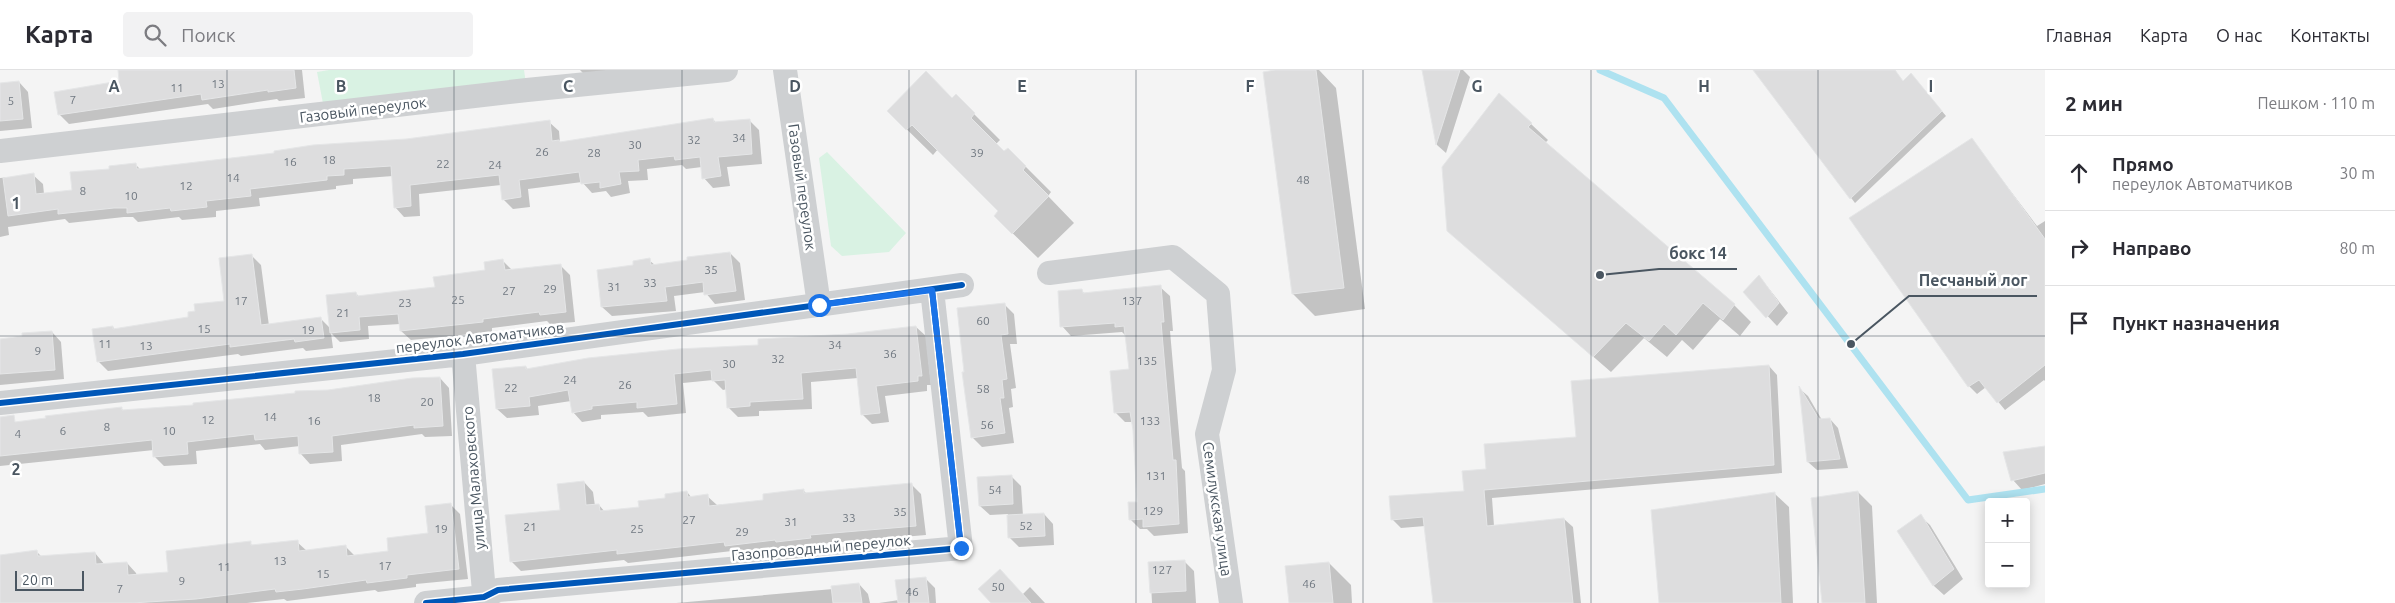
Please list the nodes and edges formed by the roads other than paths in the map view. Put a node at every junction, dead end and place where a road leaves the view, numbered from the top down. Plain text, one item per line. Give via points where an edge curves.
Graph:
1 (726, 70) edge
2 (785, 70) edge
3 (0, 151) edge
4 (1049, 273) dead end
5 (962, 285) dead end
6 (932, 290) junction
7 (819, 305) junction
8 (464, 354) junction
9 (0, 403) edge
10 (484, 600) edge
11 (426, 603) edge
12 (1231, 603) edge

1 - 3 street, Газовый переулок
2 - 7 street, Газовый переулок
4 - 12 street, Семилукская улица via 1173,257 1218,294 1224,370 1206,434
5 - 6 street, переулок Автоматчиков
6 - 7 street, переулок Автоматчиков
6 - 10 street, Газопроводный переулок via 961,548 498,590
7 - 8 street, переулок Автоматчиков
8 - 9 street, переулок Автоматчиков
8 - 10 street, улица Малаховского
10 - 11 street, Газопроводный переулок

